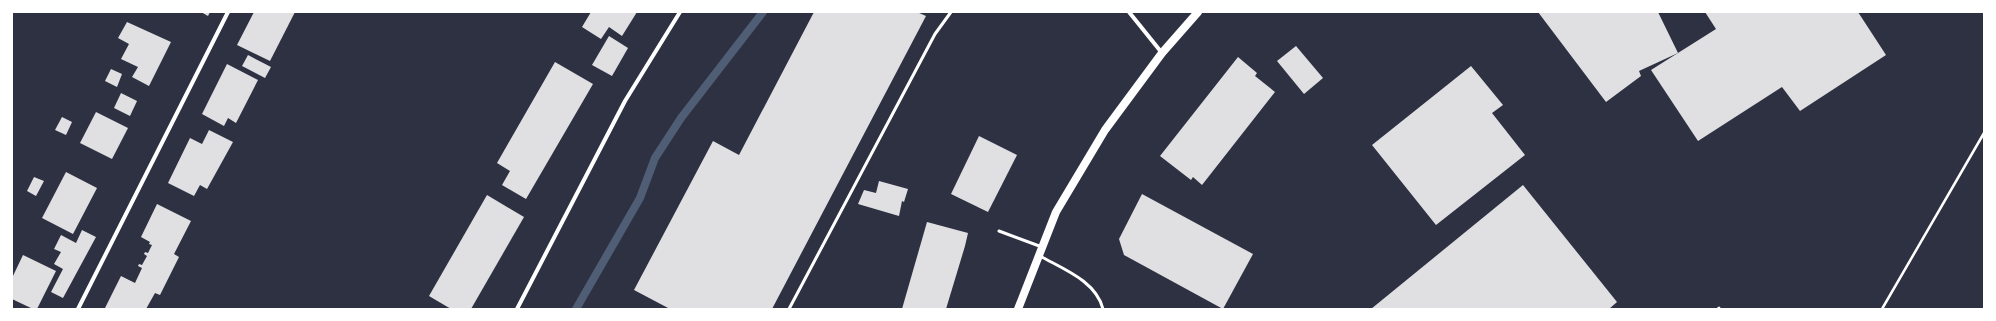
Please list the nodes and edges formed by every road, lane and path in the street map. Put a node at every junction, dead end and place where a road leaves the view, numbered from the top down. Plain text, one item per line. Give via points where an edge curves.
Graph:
1 (228, 12) edge
2 (680, 12) edge
3 (951, 12) edge
4 (1129, 12) edge
5 (1198, 12) edge
6 (1162, 53) junction
7 (1984, 133) edge
8 (999, 231) dead end
9 (1042, 247) junction
10 (1038, 255) junction
11 (78, 309) edge
12 (516, 309) edge
13 (789, 309) edge
14 (1018, 309) edge
15 (1103, 309) edge
16 (1882, 309) edge

1 - 11 street
2 - 12 street via 624,101
3 - 13 lane via 935,34
4 - 6 street
5 - 6 main road
6 - 9 main road via 1105,130 1056,212
7 - 16 path
8 - 9 lane
9 - 10 main road
10 - 14 main road
10 - 15 lane via 1090,285

